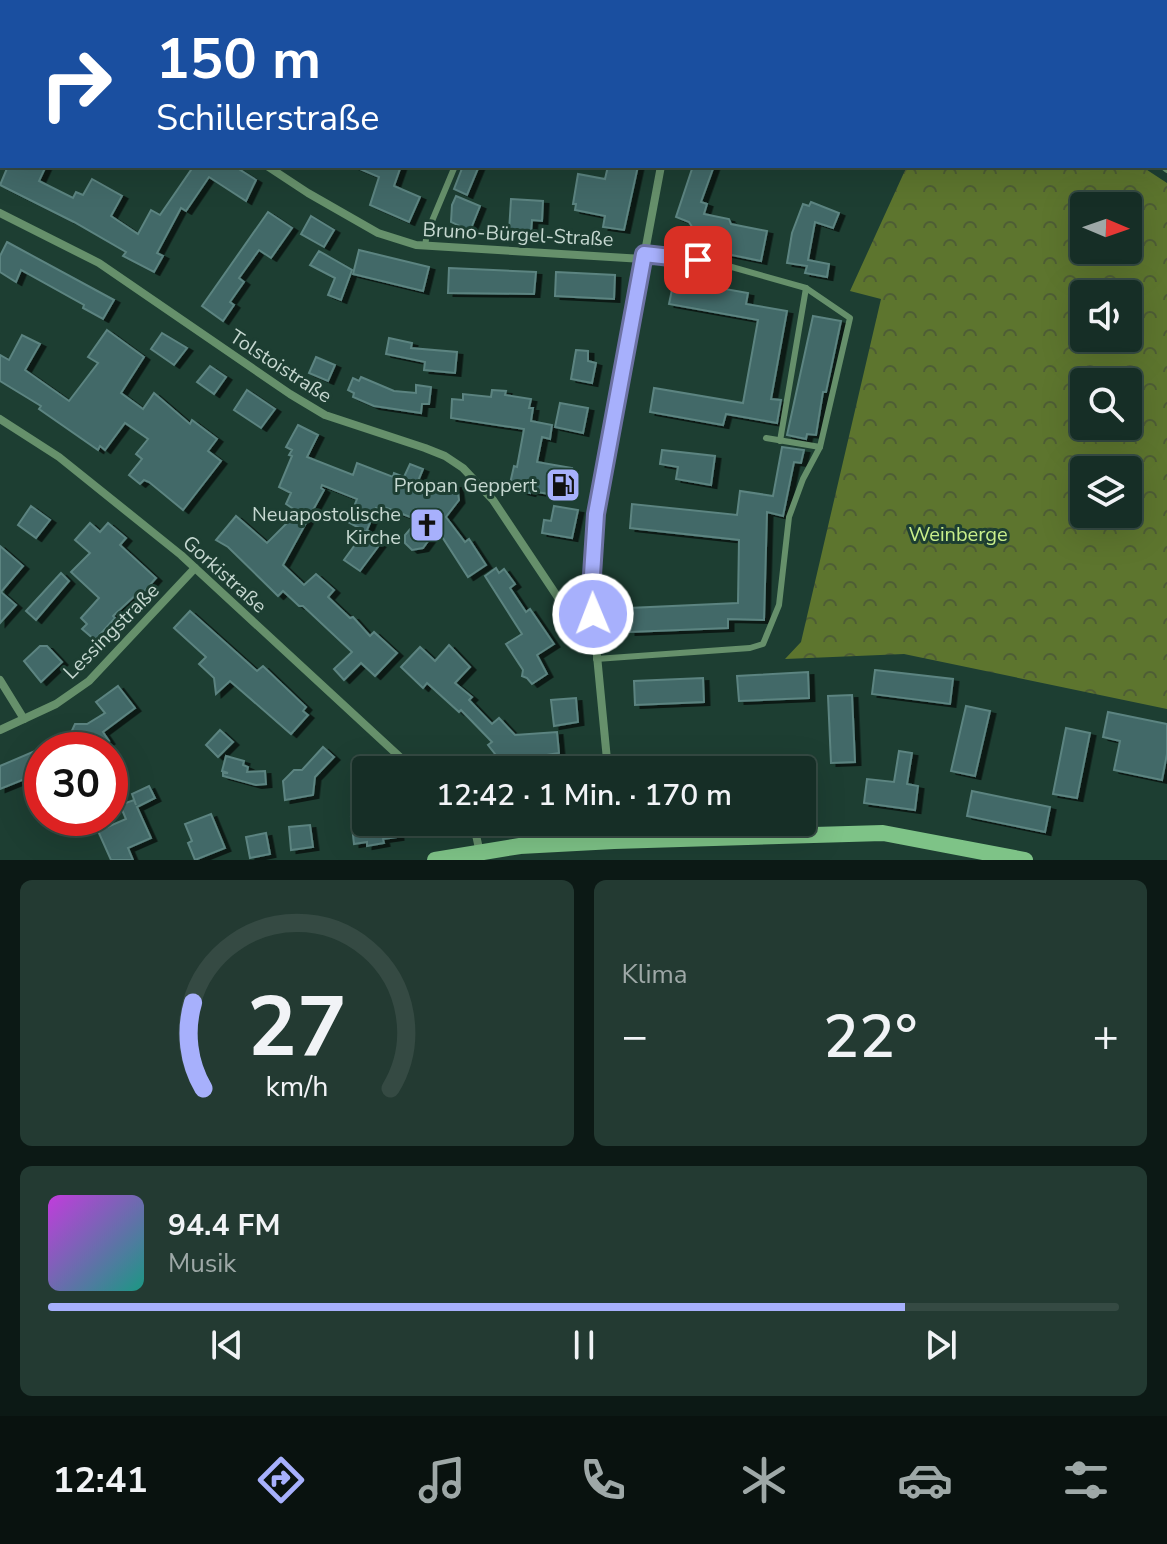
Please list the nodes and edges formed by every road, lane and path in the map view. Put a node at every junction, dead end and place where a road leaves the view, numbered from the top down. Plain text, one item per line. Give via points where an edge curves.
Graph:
1 (270, 168) edge
2 (454, 168) edge
3 (661, 168) edge
4 (0, 213) edge
5 (425, 246) junction
6 (643, 256) junction
7 (806, 288) junction
8 (0, 419) edge
9 (766, 438) dead end
10 (780, 441) junction
11 (820, 447) junction
12 (195, 568) junction
13 (593, 614) junction
14 (596, 659) junction
15 (0, 680) edge
16 (24, 719) junction
17 (0, 730) edge
18 (399, 756) edge
19 (606, 756) edge
20 (476, 836) edge
21 (614, 836) edge
22 (614, 841) junction
23 (480, 853) junction
24 (435, 860) edge
25 (1025, 860) edge

1 - 5 street, Bruno-Bürgel-Straße via 378,233
2 - 5 lane
3 - 6 street
4 - 13 street, Tolstoistraße via 99,263 325,415 425,448 463,468 493,500 565,608
5 - 6 street, Bruno-Bürgel-Straße
6 - 7 lane via 714,262
6 - 13 street via 596,514
7 - 10 lane
7 - 11 lane via 850,318
8 - 12 street, Gorkistraße via 71,466
9 - 10 lane
10 - 11 lane
11 - 14 lane via 789,517 779,605 763,644
12 - 16 street, Lessingstraße via 89,681
12 - 18 street, Gorkistraße
13 - 14 street
14 - 19 street
15 - 16 street
16 - 17 street, Lessingstraße
20 - 23 street
21 - 22 street
22 - 23 street
22 - 25 street via 883,833
23 - 24 street

